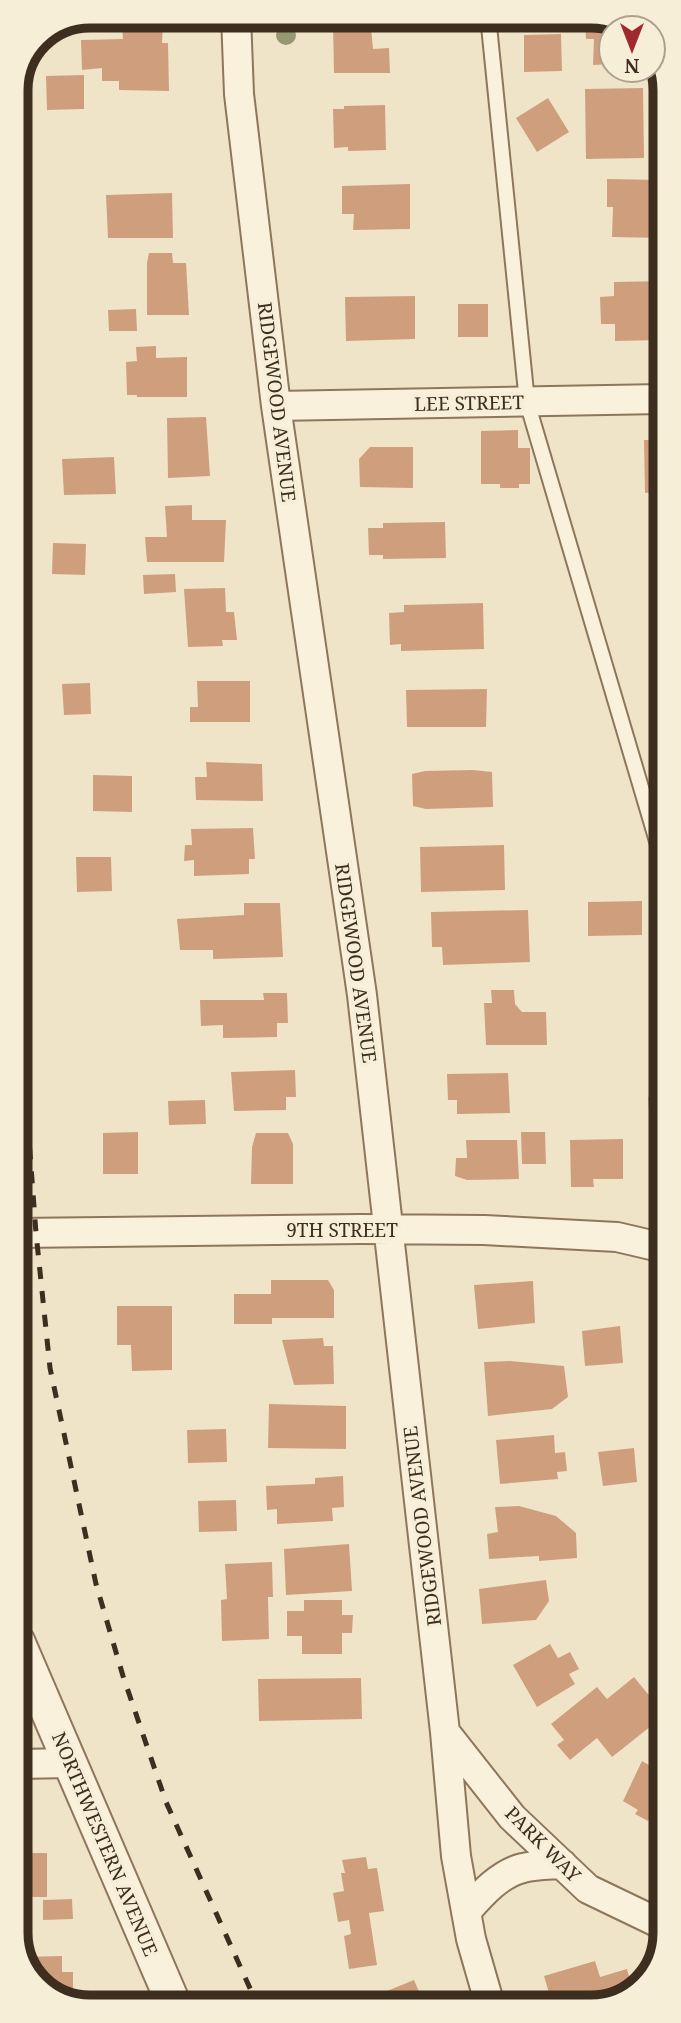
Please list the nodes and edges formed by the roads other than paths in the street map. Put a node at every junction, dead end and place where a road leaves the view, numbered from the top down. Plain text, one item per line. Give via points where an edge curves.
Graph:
1 (236, 28) edge
2 (489, 28) edge
3 (653, 399) edge
4 (527, 402) junction
5 (275, 406) junction
6 (653, 828) edge
7 (388, 1229) junction
8 (28, 1233) edge
9 (653, 1245) edge
10 (28, 1665) edge
11 (445, 1732) junction
12 (28, 1763) edge
13 (70, 1763) junction
14 (562, 1864) junction
15 (466, 1912) junction
16 (653, 1920) edge
17 (170, 1995) edge
18 (487, 1995) edge

1 - 5 street, RIDGEWOOD AVENUE via 239,94
2 - 4 lane
3 - 4 street, LEE STREET
4 - 5 street, LEE STREET
4 - 6 lane
5 - 7 street, RIDGEWOOD AVENUE via 362,995
7 - 8 street, 9TH STREET
7 - 9 street, 9TH STREET via 617,1237
7 - 11 street, RIDGEWOOD AVENUE
10 - 13 street, NORTHWESTERN AVENUE
11 - 14 street, PARK WAY via 512,1816
11 - 15 street, RIDGEWOOD AVENUE
12 - 13 street
13 - 17 street, NORTHWESTERN AVENUE
14 - 15 street via 521,1868 501,1878
14 - 16 street, PARK WAY via 588,1889
15 - 18 street, RIDGEWOOD AVENUE

